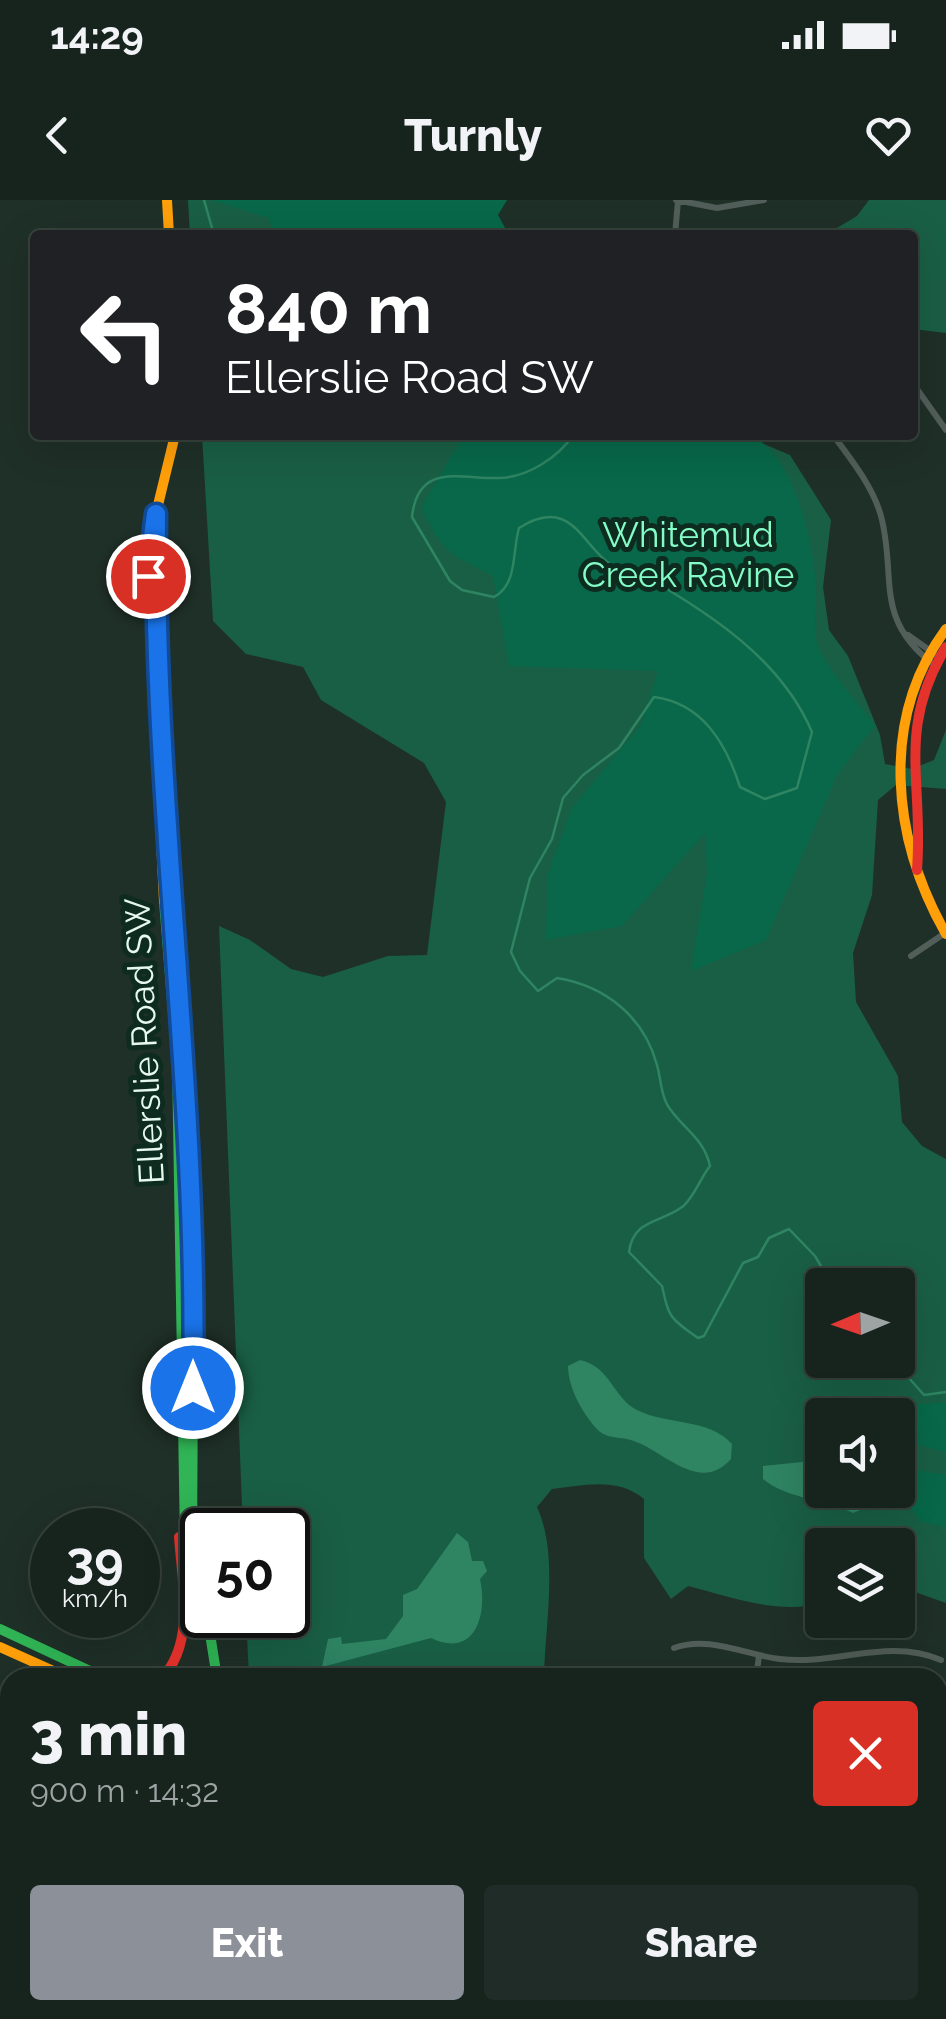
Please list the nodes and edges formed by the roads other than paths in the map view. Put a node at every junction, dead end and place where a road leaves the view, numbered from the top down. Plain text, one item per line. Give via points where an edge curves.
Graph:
1 (167, 200) edge
2 (677, 200) edge
3 (764, 200) edge
4 (169, 230) edge
5 (675, 230) edge
6 (918, 390) edge
7 (946, 430) edge
8 (173, 440) edge
9 (836, 440) edge
10 (156, 514) junction
11 (946, 629) edge
12 (934, 655) edge
13 (946, 933) edge
14 (911, 956) dead end
15 (184, 1474) junction
16 (184, 1508) edge
17 (193, 1508) edge
18 (0, 1629) edge
19 (210, 1638) edge
20 (0, 1648) edge
21 (674, 1648) dead end
22 (759, 1656) junction
23 (941, 1660) dead end
24 (45, 1668) edge
25 (83, 1668) edge
26 (173, 1668) edge
27 (214, 1668) edge
28 (757, 1668) edge

1 - 4 main road
2 - 3 street via 717,208
2 - 5 street
6 - 7 street
8 - 10 main road, Ellerslie Road SW
9 - 12 street via 875,500 888,595 907,634
10 - 15 main road, Ellerslie Road SW via 149,599 156,818 177,1063
10 - 17 main road, Ellerslie Road SW via 164,785 185,1088
11 - 12 main road
12 - 13 main road via 910,686 902,734 907,834 928,904
13 - 14 street
15 - 16 main road, Ellerslie Road SW
15 - 26 main road via 181,1650
18 - 25 main road
19 - 27 main road
20 - 24 main road
21 - 22 street via 704,1643
22 - 23 street via 816,1661 898,1650
22 - 28 street

